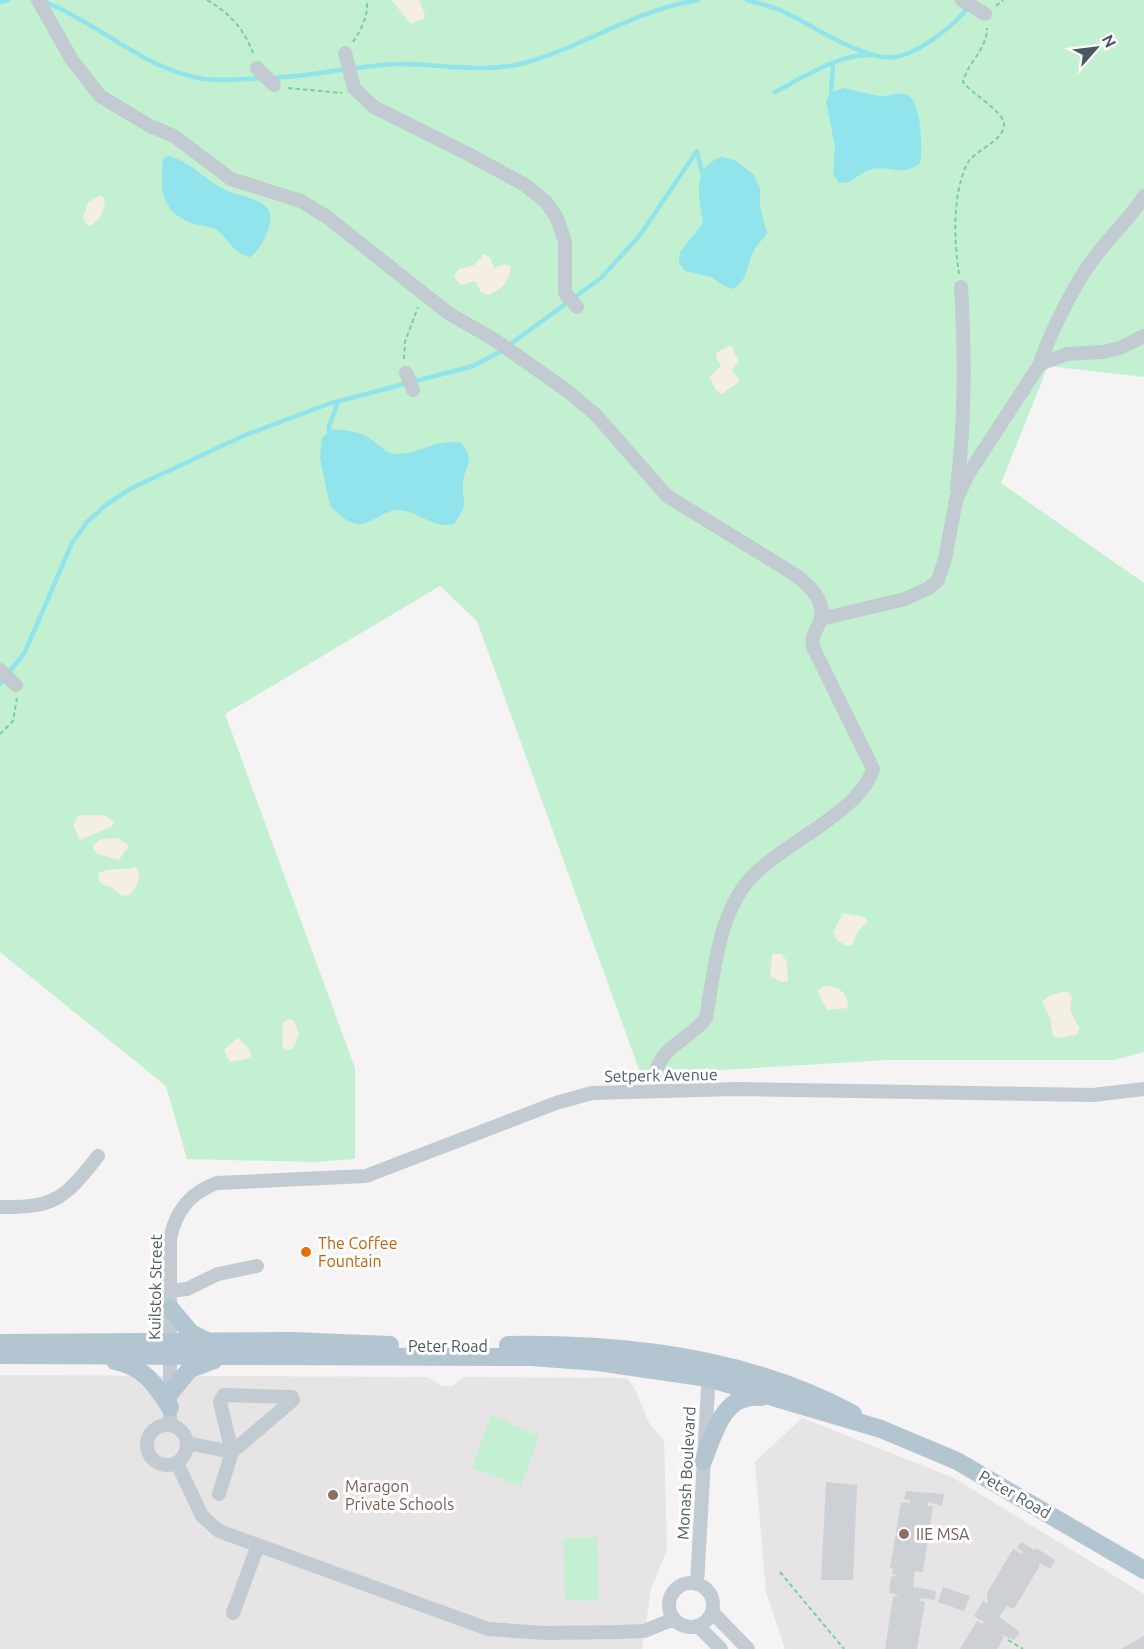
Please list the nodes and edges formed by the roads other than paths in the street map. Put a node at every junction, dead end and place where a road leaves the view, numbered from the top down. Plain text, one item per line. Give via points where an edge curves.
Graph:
1 (962, 0) edge
2 (40, 3) edge
3 (981, 12) road end
4 (346, 56) road end
5 (258, 69) road end
6 (274, 86) road end
7 (1144, 196) edge
8 (961, 287) road end
9 (577, 308) dead end
10 (1144, 336) edge
11 (1040, 364) junction
12 (406, 370) road end
13 (413, 390) dead end
14 (956, 500) junction
15 (821, 619) junction
16 (0, 670) edge
17 (15, 684) road end
18 (655, 1074) dead end
19 (1144, 1089) edge
20 (98, 1156) dead end
21 (196, 1192) joint
22 (0, 1207) edge
23 (256, 1266) dead end
24 (170, 1299) junction
25 (206, 1340) junction
26 (0, 1343) edge
27 (170, 1348) junction
28 (0, 1355) edge
29 (94, 1356) junction
30 (225, 1357) junction
31 (709, 1370) junction
32 (784, 1399) junction
33 (170, 1409) junction
34 (881, 1429) junction
35 (187, 1443) junction
36 (232, 1452) junction
37 (703, 1461) junction
38 (177, 1463) junction
39 (219, 1494) dead end
40 (258, 1545) junction
41 (1144, 1570) edge
42 (697, 1584) junction
43 (712, 1612) junction
44 (233, 1613) dead end
45 (674, 1619) junction
46 (698, 1626) junction
47 (721, 1649) edge
48 (748, 1649) edge

1 - 3 street
2 - 15 street via 72,60 100,96 174,136 231,179 310,206 448,313 498,342 570,393 596,415 667,496 809,585 819,601
4 - 9 street via 354,88 374,107 525,185 546,202 557,218 565,242 565,293
5 - 6 street
7 - 11 street via 1080,280
8 - 14 street via 964,432
10 - 11 street via 1112,350 1067,354
11 - 14 street via 967,476
12 - 13 street
14 - 15 street via 945,559 938,580 929,588 905,599
15 - 18 street via 811,636 813,647 873,769 870,781 838,811 750,878 727,920 705,1018 698,1029 663,1055
16 - 17 street
19 - 21 street, Setperk Avenue via 1093,1095 736,1089 592,1093 556,1103 373,1174 336,1179 233,1181
20 - 22 street via 60,1197 35,1206
21 - 24 street, Kuilstok Street via 173,1223
23 - 24 street via 218,1274
24 - 25 main road via 191,1333
24 - 27 street, Kuilstok Street
25 - 27 main road, Peter Road
25 - 31 main road, Peter Road via 422,1346 594,1345
26 - 27 main road, Peter Road
27 - 29 main road, Peter Road
27 - 30 main road, Peter Road
27 - 33 street, Kuilstok Street
28 - 29 main road, Peter Road
29 - 33 main road via 144,1371
30 - 31 main road, Peter Road via 531,1358
30 - 33 main road via 190,1369
31 - 32 main road, Peter Road
31 - 34 main road, Peter Road via 795,1385
31 - 37 street, Monash Boulevard
32 - 34 main road, Peter Road
32 - 37 main road via 750,1396 727,1408 720,1416
33 - 35 street
33 - 38 street via 147,1444 151,1456 161,1464
34 - 41 main road, Peter Road via 957,1461
35 - 36 street
35 - 38 street via 184,1456
36 - 36 street via 221,1397 292,1396 293,1400
36 - 39 street
37 - 42 street, Monash Boulevard
38 - 40 street via 202,1516 219,1531
40 - 44 street
40 - 45 street via 488,1629 627,1632 644,1631
42 - 43 street via 711,1596
42 - 45 street via 684,1584 673,1593 669,1606
43 - 46 street
43 - 48 street
45 - 46 street via 685,1626
46 - 47 street

